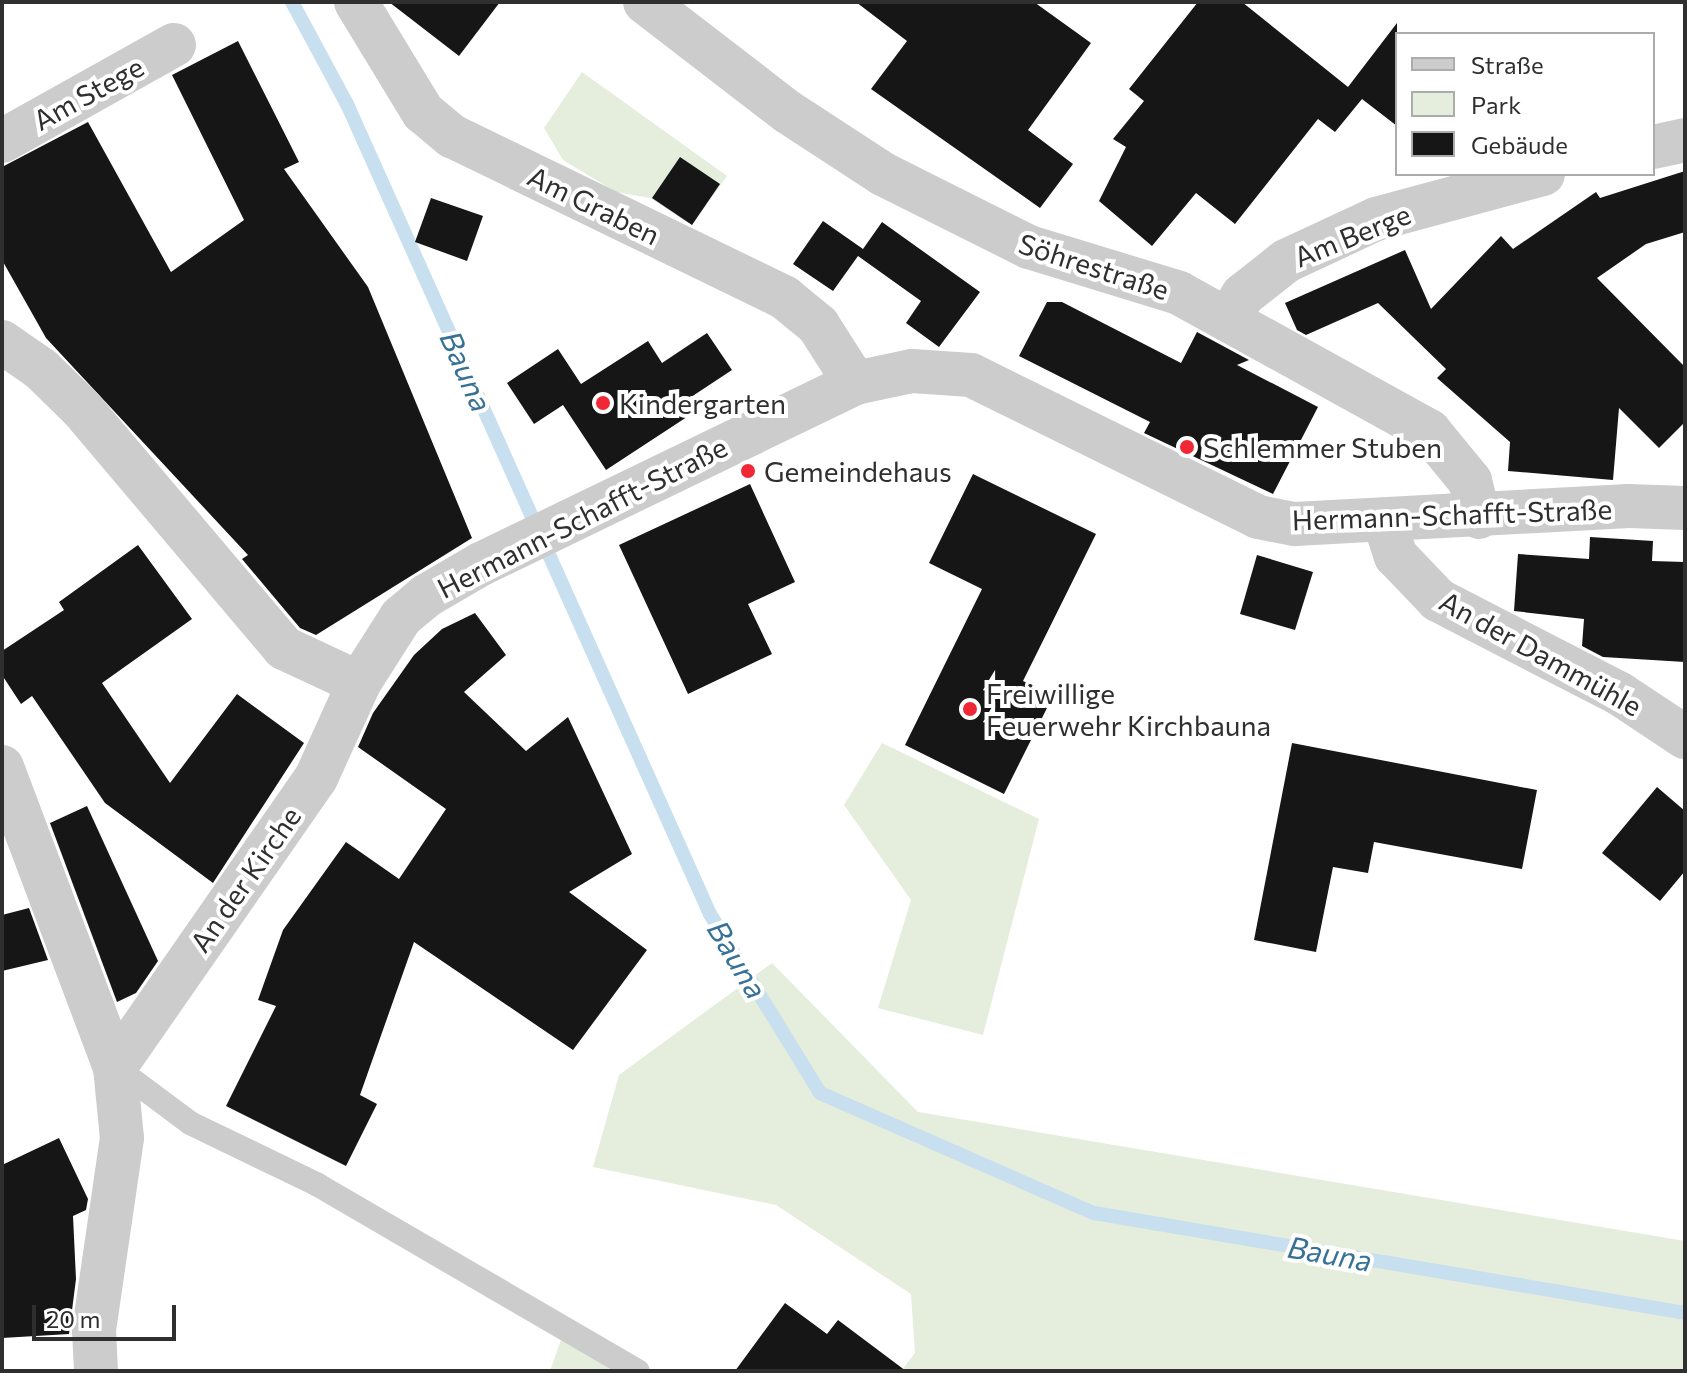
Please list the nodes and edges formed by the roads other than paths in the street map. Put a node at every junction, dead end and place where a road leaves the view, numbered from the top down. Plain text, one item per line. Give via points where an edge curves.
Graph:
1 (356, 2) edge
2 (645, 2) edge
3 (174, 45) dead end
4 (1685, 140) edge
5 (2, 141) edge
6 (1655, 147) edge
7 (1536, 176) edge
8 (1229, 318) junction
9 (2, 342) edge
10 (855, 383) junction
11 (1685, 508) edge
12 (1479, 517) junction
13 (1384, 520) junction
14 (359, 683) junction
15 (1685, 737) edge
16 (2, 767) edge
17 (115, 1067) junction
18 (96, 1371) edge
19 (638, 1371) edge

1 - 10 street, Am Graben via 423,112 452,136 785,298 818,325
2 - 8 street, Söhrestraße via 788,112 883,174 1004,237 1069,263 1179,293
3 - 5 street, Am Stege
4 - 6 street
7 - 8 street, Am Berge via 1376,219 1286,261 1243,295
8 - 12 street, Söhrestraße via 1429,431 1470,481
9 - 14 street via 41,369 82,409 284,648
10 - 13 street, Hermann-Schafft-Straße via 912,371 971,375 1258,517 1295,524
10 - 14 street, Hermann-Schafft-Straße via 481,564 426,596 401,617
11 - 12 street, Hermann-Schafft-Straße via 1629,506
12 - 13 street, Hermann-Schafft-Straße
13 - 15 street, An der Dammühle via 1396,556 1438,600 1620,694
14 - 17 street, An der Kirche via 316,778
16 - 17 street
17 - 18 street via 122,1138 94,1330
17 - 19 lane via 190,1123 318,1185

